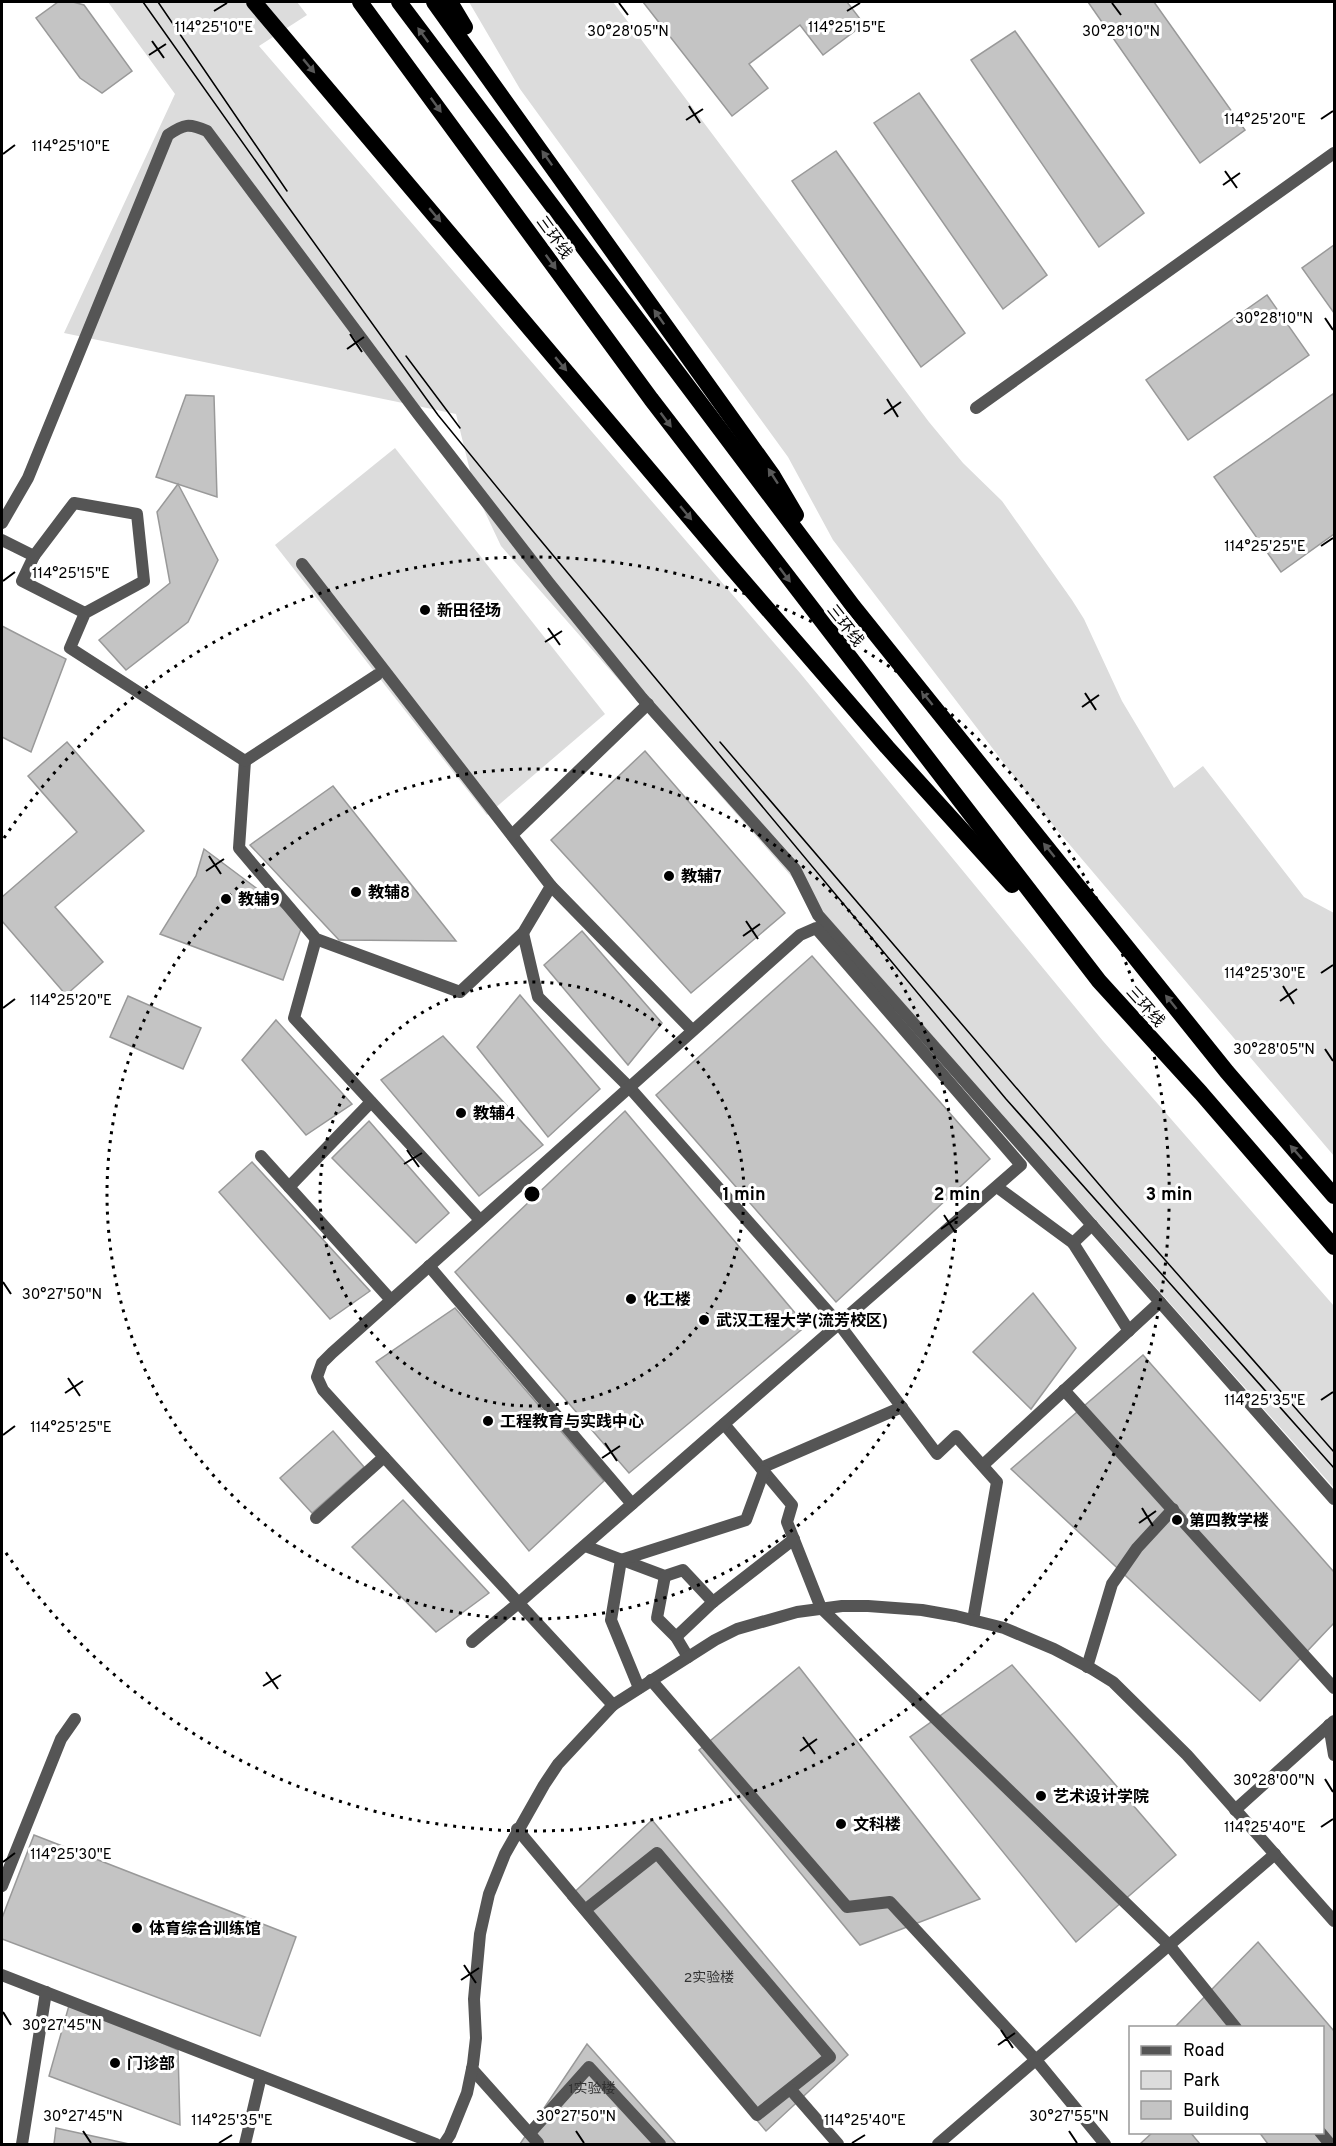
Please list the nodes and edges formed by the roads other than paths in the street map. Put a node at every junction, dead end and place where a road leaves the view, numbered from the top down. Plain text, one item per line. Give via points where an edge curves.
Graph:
1 (254, 2) edge
2 (353, 2) edge
3 (360, 2) edge
4 (399, 2) edge
5 (435, 2) edge
6 (450, 2) edge
7 (402, 57) junction
8 (500, 91) junction
9 (1335, 153) edge
10 (976, 408) dead end
11 (2, 523) edge
12 (2, 540) edge
13 (34, 556) junction
14 (302, 564) dead end
15 (834, 581) junction
16 (84, 613) junction
17 (377, 675) dead end
18 (648, 704) junction
19 (245, 761) junction
20 (512, 836) junction
21 (551, 886) junction
22 (523, 933) junction
23 (316, 939) junction
24 (1099, 981) junction
25 (692, 1030) junction
26 (629, 1087) junction
27 (371, 1102) junction
28 (261, 1156) dead end
29 (997, 1186) junction
30 (289, 1187) junction
31 (1335, 1196) edge
32 (480, 1220) junction
33 (1092, 1225) junction
34 (1073, 1243) junction
35 (1335, 1246) edge
36 (429, 1266) junction
37 (391, 1300) junction
38 (1160, 1302) junction
39 (839, 1324) junction
40 (1129, 1331) junction
41 (1064, 1390) junction
42 (902, 1407) junction
43 (724, 1424) junction
44 (384, 1457) junction
45 (983, 1465) junction
46 (763, 1470) junction
47 (1335, 1499) edge
48 (632, 1504) junction
49 (1173, 1509) junction
50 (316, 1518) dead end
51 (794, 1539) junction
52 (585, 1546) junction
53 (621, 1560) junction
54 (665, 1576) junction
55 (713, 1602) junction
56 (519, 1603) junction
57 (821, 1608) junction
58 (973, 1620) junction
59 (676, 1637) junction
60 (472, 1642) dead end
61 (688, 1657) junction
62 (1087, 1667) junction
63 (651, 1680) junction
64 (639, 1688) junction
65 (1335, 1688) edge
66 (613, 1705) junction
67 (75, 1719) dead end
68 (1332, 1723) edge
69 (1335, 1755) edge
70 (1235, 1810) junction
71 (517, 1829) junction
72 (1275, 1854) junction
73 (2, 1886) edge
74 (585, 1910) junction
75 (1333, 1915) edge
76 (1169, 1945) junction
77 (2, 1975) edge
78 (46, 1992) junction
79 (1234, 2026) edge
80 (1036, 2060) junction
81 (472, 2069) junction
82 (261, 2076) junction
83 (791, 2090) junction
84 (530, 2133) junction
85 (22, 2145) edge
86 (245, 2145) edge
87 (436, 2145) edge
88 (444, 2145) edge
89 (537, 2145) edge
90 (660, 2145) edge
91 (838, 2145) edge
92 (938, 2145) edge
93 (1105, 2145) edge

1 -> 24 highway via 740,577 887,747
2 - 7 highway
3 - 7 highway, 三环线
15 -> 4 highway, 三环线
5 - 8 highway
6 - 8 highway
7 -> 24 highway, 三环线 via 651,399
15 -> 8 highway via 773,476
9 - 10 street
11 - 18 street via 28,478 168,135 193,125 207,131 425,423
12 - 13 street
13 - 16 street via 22,581
13 - 16 street via 74,503 138,514 144,581
14 - 20 street
31 -> 15 highway, 三环线 via 1227,1072
16 - 19 street via 70,648
17 - 19 street
18 - 20 street
18 - 33 street via 795,869 818,915
19 - 23 street via 239,848
20 - 21 street
21 - 22 street
21 - 25 street
22 - 23 street via 460,992
22 - 26 street via 538,997
23 - 27 street via 294,1018
24 - 35 highway, 三环线
25 - 26 street
25 - 29 street via 800,935 816,928 1022,1165
26 - 32 street
26 - 39 street
27 - 30 street
27 - 32 street
28 - 30 street
29 - 34 street
29 - 39 street
30 - 37 street
32 - 36 street
33 - 34 street
33 - 38 street
34 - 40 street
36 - 37 street
36 - 48 street
37 - 44 street via 322,1363 317,1377 323,1390
38 - 40 street
38 - 47 street
39 - 42 street
39 - 43 street
40 - 41 street
41 - 45 street
41 - 49 street
42 - 45 street via 937,1454 956,1436
42 - 46 street
43 - 46 street
43 - 48 street
44 - 50 street
44 - 56 street
45 - 58 street via 997,1482
46 - 51 street via 792,1505 787,1522
46 - 53 street via 746,1520
48 - 52 street
49 - 62 street via 1137,1548 1112,1584
49 - 65 street
51 - 55 street
51 - 57 street
52 - 53 street
52 - 56 street
53 - 54 street
53 - 64 street via 611,1620
54 - 55 street via 683,1570
54 - 59 street via 657,1618
55 - 59 street
56 - 60 street
56 - 66 street
57 - 58 street via 922,1610
57 - 61 street via 737,1629
57 - 76 street
58 - 62 street via 1029,1638
59 - 61 street
61 - 63 street
62 - 70 street via 1113,1682 1137,1704
63 - 64 street
63 - 80 street via 847,1906 890,1902
64 - 66 street
66 - 71 street via 558,1764
67 - 73 street via 61,1739
68 - 69 street
68 - 70 street
70 - 72 street
71 - 74 street
71 - 81 street via 489,1894 480,1934
72 - 75 street
72 - 76 street
74 - 83 street via 757,2115
74 - 83 street via 657,1853 830,2057
76 - 79 street
76 - 80 street
77 - 78 street
78 - 82 street
78 - 85 street
80 - 92 street
80 - 93 street
81 - 84 street
81 - 88 street via 461,2109
82 - 86 street
82 - 87 street
83 - 91 street
84 - 89 street
84 - 90 street via 589,2067

